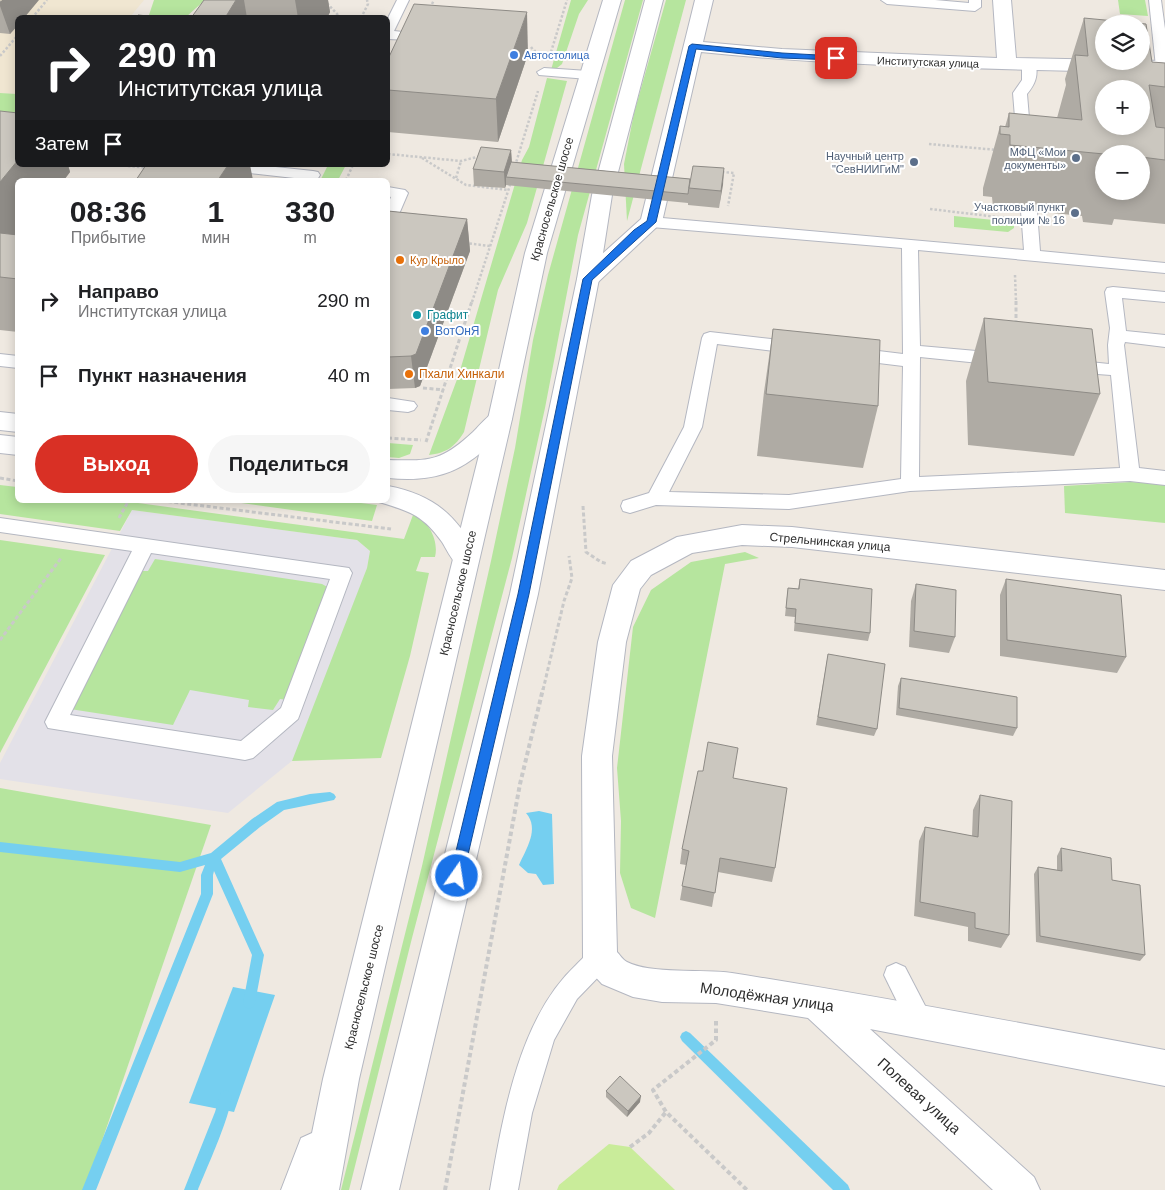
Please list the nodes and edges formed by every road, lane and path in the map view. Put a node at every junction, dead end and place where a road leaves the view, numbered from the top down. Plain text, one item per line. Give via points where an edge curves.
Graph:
1 (47, 0) edge
2 (324, 0) edge
3 (366, 0) edge
4 (403, 0) edge
5 (434, 0) edge
6 (567, 0) edge
7 (612, 0) edge
8 (654, 0) edge
9 (704, 0) edge
10 (887, 0) edge
11 (975, 0) edge
12 (1002, 0) edge
13 (1154, 0) edge
14 (428, 12) edge
15 (34, 15) edge
16 (338, 15) edge
17 (362, 15) edge
18 (390, 26) edge
19 (390, 35) edge
20 (15, 38) edge
21 (439, 39) edge
22 (692, 46) junction
23 (551, 52) dead end
24 (0, 56) edge
25 (1007, 64) junction
26 (1029, 65) junction
27 (1164, 67) edge
28 (544, 72) dead end
29 (588, 76) junction
30 (540, 87) dead end
31 (929, 144) dead end
32 (1024, 152) joint
33 (390, 154) edge
34 (490, 154) edge
35 (513, 156) dead end
36 (518, 156) junction
37 (421, 158) junction
38 (462, 161) junction
39 (238, 167) edge
40 (714, 171) edge
41 (314, 173) edge
42 (456, 178) junction
43 (508, 190) junction
44 (390, 192) edge
45 (930, 209) dead end
46 (1029, 210) dead end
47 (727, 211) dead end
48 (390, 216) edge
49 (1012, 218) dead end
50 (651, 222) junction
51 (462, 243) edge
52 (910, 244) junction
53 (490, 246) junction
54 (1014, 254) junction
55 (1032, 256) junction
56 (1165, 268) edge
57 (588, 279) junction
58 (1165, 297) edge
59 (1016, 328) edge
60 (1117, 336) junction
61 (1165, 341) edge
62 (816, 350) edge
63 (835, 352) edge
64 (912, 356) junction
65 (0, 360) edge
66 (1017, 361) edge
67 (15, 362) edge
68 (1054, 364) edge
69 (1118, 370) junction
70 (417, 387) dead end
71 (444, 390) junction
72 (390, 404) edge
73 (408, 406) dead end
74 (500, 419) junction
75 (0, 421) edge
76 (15, 423) edge
77 (390, 438) edge
78 (427, 441) junction
79 (0, 444) edge
80 (15, 446) edge
81 (423, 447) dead end
82 (390, 470) edge
83 (1130, 474) junction
84 (0, 478) edge
85 (1165, 478) edge
86 (15, 480) edge
87 (910, 484) junction
88 (390, 495) edge
89 (656, 498) junction
90 (178, 503) edge
91 (583, 506) dead end
92 (630, 506) dead end
93 (0, 525) edge
94 (390, 530) dead end
95 (145, 544) junction
96 (66, 553) dead end
97 (570, 556) dead end
98 (466, 557) junction
99 (601, 562) dead end
100 (1165, 580) edge
101 (0, 640) edge
102 (600, 958) junction
103 (896, 975) dead end
104 (816, 1003) junction
105 (920, 1021) junction
106 (716, 1040) dead end
107 (1165, 1068) edge
108 (340, 1080) junction
109 (666, 1112) junction
110 (630, 1147) dead end
111 (300, 1190) edge
112 (320, 1190) edge
113 (380, 1190) edge
114 (445, 1190) edge
115 (504, 1190) edge
116 (747, 1190) edge
117 (1021, 1190) edge

1 - 15 path
2 - 16 path
3 - 17 path via 368,4
4 - 18 lane
5 - 14 path
6 - 23 path
7 - 29 main road, Красносельское шоссе
8 - 57 main road via 602,194
9 - 22 main road
10 - 11 lane via 975,7
12 - 25 main road
13 - 27 lane
19 - 21 lane
20 - 24 path
22 - 25 main road, Институтская улица via 782,55
22 - 50 main road
25 - 26 main road, Институтская улица
26 - 27 main road, Институтская улица via 1139,74
26 - 32 lane via 1030,83 1020,93
28 - 29 lane
29 - 74 main road, Красносельское шоссе via 536,253
30 - 36 path
31 - 32 path
33 - 37 path
34 - 38 path
35 - 36 path
36 - 43 path
37 - 38 path
37 - 42 path
38 - 42 path
39 - 41 lane
40 - 47 path via 734,173
42 - 43 path via 466,185
43 - 53 path
44 - 48 lane via 400,193
45 - 49 path
46 - 55 lane
50 - 52 lane
50 - 57 main road
51 - 53 path
52 - 54 lane
52 - 64 lane
53 - 71 path
54 - 55 lane
54 - 59 path
55 - 56 lane
57 - 113 main road via 524,594
58 - 60 lane via 1113,292
60 - 61 lane
60 - 69 lane
62 - 89 lane via 710,338 693,427
63 - 64 lane
64 - 66 lane
64 - 87 lane
65 - 67 lane
68 - 69 lane
69 - 83 lane
70 - 71 path
71 - 78 path
72 - 73 lane
74 - 82 main road via 469,452 454,462 440,468 411,472
74 - 98 main road, Красносельское шоссе
75 - 76 main road
77 - 78 path
78 - 81 path
79 - 80 main road
83 - 85 lane
83 - 87 lane
84 - 86 path
87 - 89 lane via 790,502
88 - 98 main road via 402,497 434,514
89 - 92 lane
90 - 94 path
91 - 99 path via 586,552
93 - 95 lane
95 - 95 lane via 56,722 245,751 290,714 342,573
96 - 101 path
97 - 114 path via 572,578 520,784
98 - 108 main road, Красносельское шоссе
100 - 102 main road, Стрельнинская улица via 792,537 742,535 686,544 641,568 627,585 612,642 597,756
102 - 104 main road, Молодёжная улица via 614,973 633,981 662,986 716,987
102 - 115 lane via 568,991 533,1062
103 - 105 lane
104 - 105 main road, Молодёжная улица
104 - 117 main road, Полевая улица
105 - 107 main road, Молодёжная улица
106 - 109 path via 654,1090
108 - 111 main road
108 - 112 main road, Красносельское шоссе
109 - 110 path via 649,1133
109 - 116 path

